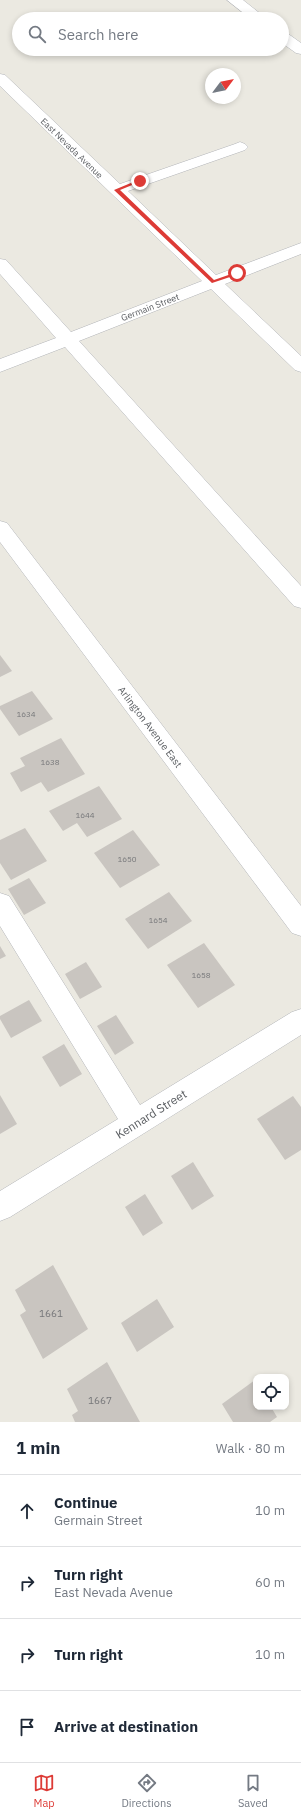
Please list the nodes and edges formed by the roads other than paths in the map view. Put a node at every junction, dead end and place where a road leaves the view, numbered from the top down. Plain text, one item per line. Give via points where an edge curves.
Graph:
1 (234, 0) edge
2 (250, 12) edge
3 (289, 41) edge
4 (301, 50) edge
5 (0, 78) edge
6 (240, 147) dead end
7 (116, 190) junction
8 (301, 248) edge
9 (0, 264) edge
10 (214, 282) junction
11 (67, 340) junction
12 (0, 366) edge
13 (301, 366) edge
14 (0, 528) edge
15 (301, 600) edge
16 (0, 904) edge
17 (301, 926) edge
18 (301, 1022) edge
19 (136, 1123) junction
20 (0, 1207) edge

1 - 2 street
3 - 4 street
5 - 7 street, East Nevada Avenue
6 - 7 street
7 - 10 street, East Nevada Avenue
8 - 10 street, Germain Street
9 - 11 street
10 - 11 street, Germain Street
10 - 13 street, East Nevada Avenue
11 - 12 street, Germain Street
11 - 15 street
14 - 17 street, Arlington Avenue East
16 - 19 street
18 - 19 street, Kennard Street
19 - 20 street, Kennard Street

